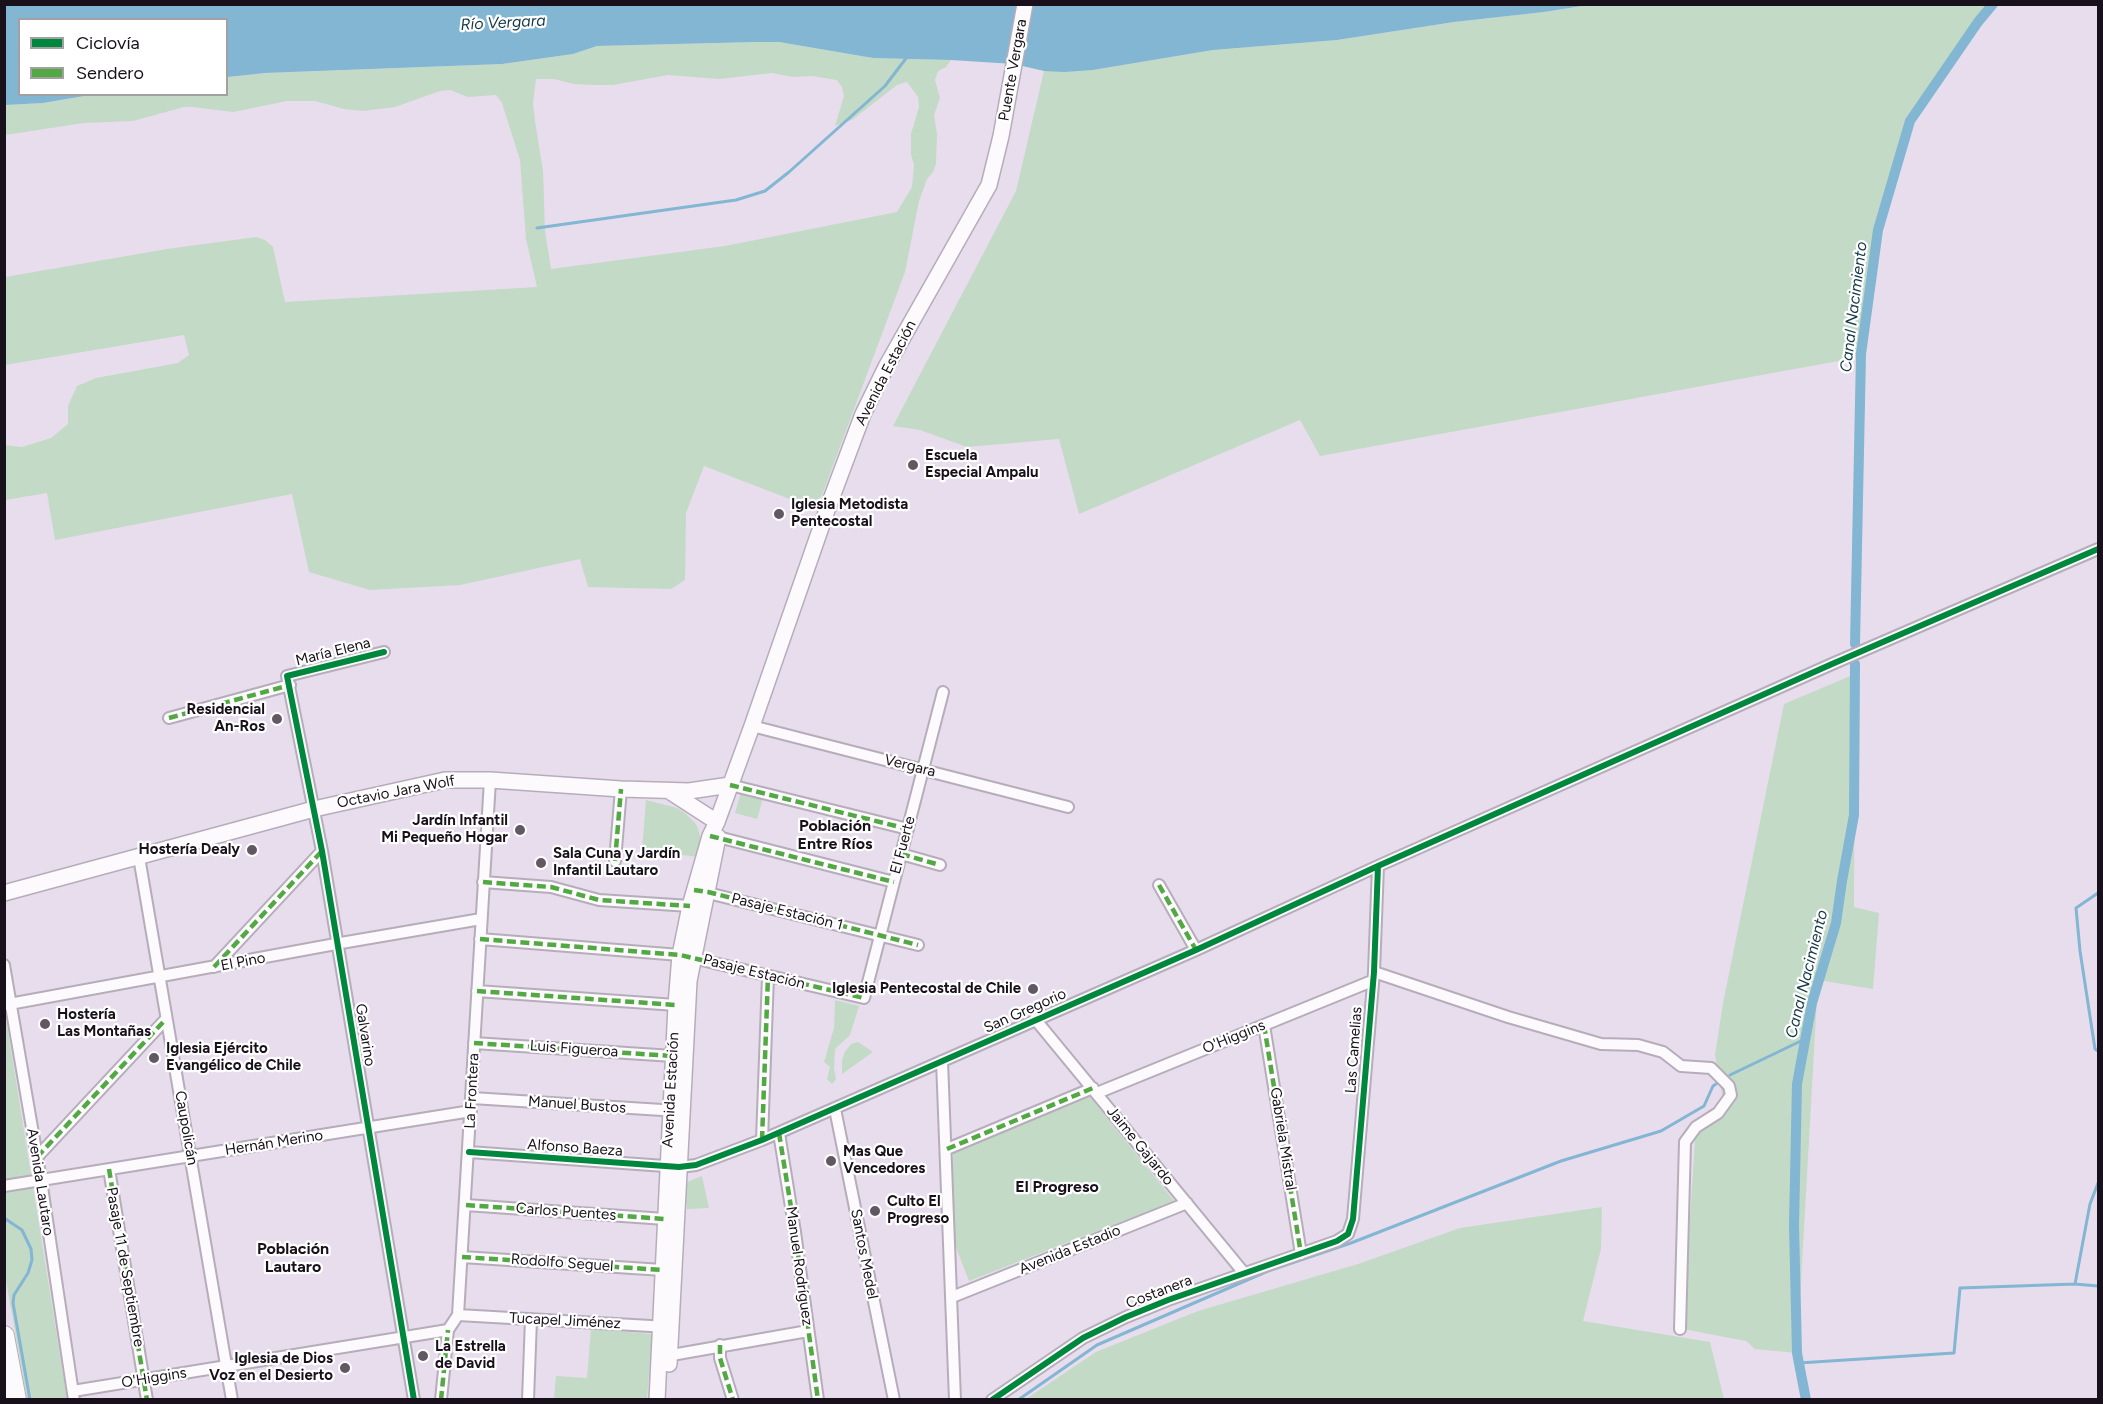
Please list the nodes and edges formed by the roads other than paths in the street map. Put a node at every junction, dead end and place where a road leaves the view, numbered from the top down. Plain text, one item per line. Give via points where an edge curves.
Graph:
1 (1025, 4) edge
2 (1001, 136) joint
3 (2098, 549) edge
4 (384, 652) dead end
5 (288, 680) junction
6 (943, 692) dead end
7 (169, 718) dead end
8 (752, 726) junction
9 (923, 770) junction
10 (490, 780) junction
11 (730, 785) junction
12 (621, 789) junction
13 (669, 791) junction
14 (1068, 807) dead end
15 (314, 809) junction
16 (908, 829) junction
17 (715, 832) junction
18 (322, 851) junction
19 (901, 854) junction
20 (139, 856) junction
21 (615, 861) dead end
22 (940, 865) dead end
23 (1378, 866) junction
24 (483, 882) junction
25 (894, 882) junction
26 (1159, 885) dead end
27 (701, 891) junction
28 (4, 892) edge
29 (690, 906) junction
30 (481, 919) junction
31 (880, 935) junction
32 (480, 939) junction
33 (338, 943) junction
34 (918, 945) dead end
35 (1196, 950) junction
36 (686, 956) junction
37 (4, 965) edge
38 (214, 967) junction
39 (768, 976) junction
40 (1373, 976) junction
41 (159, 978) junction
42 (477, 992) junction
43 (864, 998) joint
44 (8, 1005) edge
45 (676, 1005) junction
46 (166, 1018) junction
47 (1035, 1019) junction
48 (1264, 1025) junction
49 (474, 1043) junction
50 (673, 1056) junction
51 (942, 1061) junction
52 (1095, 1090) junction
53 (472, 1098) junction
54 (835, 1109) junction
55 (471, 1111) junction
56 (676, 1111) junction
57 (368, 1127) junction
58 (779, 1133) junction
59 (762, 1140) junction
60 (947, 1149) junction
61 (469, 1152) junction
62 (191, 1156) junction
63 (37, 1157) junction
64 (674, 1166) junction
65 (109, 1169) junction
66 (41, 1180) junction
67 (4, 1186) edge
68 (1187, 1203) junction
69 (466, 1205) junction
70 (665, 1219) junction
71 (1348, 1234) joint
72 (1301, 1254) junction
73 (462, 1257) junction
74 (663, 1270) junction
75 (1244, 1273) junction
76 (952, 1298) junction
77 (458, 1315) junction
78 (531, 1319) junction
79 (667, 1327) junction
80 (1680, 1329) dead end
81 (448, 1330) junction
82 (808, 1331) junction
83 (4, 1336) edge
84 (404, 1337) junction
85 (720, 1345) junction
86 (664, 1356) junction
87 (227, 1366) junction
88 (144, 1379) junction
89 (73, 1395) edge
90 (16, 1400) edge
91 (147, 1400) edge
92 (232, 1400) edge
93 (414, 1400) edge
94 (441, 1400) edge
95 (528, 1400) edge
96 (657, 1400) edge
97 (667, 1400) edge
98 (733, 1400) edge
99 (818, 1400) edge
100 (894, 1400) edge
101 (955, 1400) edge
102 (992, 1400) edge

1 - 2 main road, Puente Vergara
2 - 8 main road, Avenida Estación via 982,201 863,414
3 - 23 street, San Gregorio
4 - 5 street, María Elena
5 - 7 street, María Elena
5 - 15 street, Galvarino
6 - 9 street, El Fuerte
8 - 9 street, Vergara
8 - 11 main road, Avenida Estación
9 - 14 street, Vergara
9 - 16 street, El Fuerte
10 - 12 main road, Octavio Jara Wolf
10 - 15 main road, Octavio Jara Wolf via 446,780
10 - 24 street, La Frontera
11 - 13 main road, Octavio Jara Wolf via 700,791
11 - 16 street
11 - 17 main road, Avenida Estación
12 - 13 main road, Octavio Jara Wolf
12 - 21 street
13 - 17 main road
15 - 18 street, Galvarino
15 - 20 main road, Octavio Jara Wolf
16 - 19 street, El Fuerte
17 - 25 street
17 - 27 main road, Avenida Estación
18 - 33 street, Galvarino
18 - 38 street
19 - 22 street
19 - 25 street, El Fuerte
20 - 28 main road, Octavio Jara Wolf
20 - 41 street, Caupolicán
23 - 35 street, San Gregorio
23 - 40 street, Las Camelias
24 - 29 street via 551,887 599,900
24 - 30 street, La Frontera
25 - 31 street, El Fuerte
26 - 35 street
27 - 29 main road, Avenida Estación
27 - 31 street, Pasaje Estación 1
27 - 36 main road, Avenida Estación
29 - 36 main road, Avenida Estación
30 - 32 street, La Frontera
30 - 33 street, El Pino
31 - 34 street, Pasaje Estación 1
31 - 43 street, El Fuerte
32 - 36 street, Pasaje Estación
32 - 42 street, La Frontera
33 - 38 street, El Pino
33 - 57 street, Galvarino
35 - 47 street, San Gregorio
36 - 39 street, Pasaje Estación
36 - 45 main road, Avenida Estación
36 - 56 main road, Avenida Estación via 689,981
37 - 44 street, Avenida Lautaro
38 - 41 street, El Pino
39 - 43 street, Pasaje Estación
39 - 59 street
40 - 48 street, O'Higgins
40 - 71 street, Las Camelias via 1353,1219
40 - 80 street via 1601,1044 1638,1045 1663,1052 1681,1066 1711,1068 1729,1086 1731,1095 1718,1113 1696,1127 1685,1142
41 - 44 street, El Pino
41 - 46 street, Caupolicán
42 - 45 street
42 - 49 street, La Frontera
44 - 63 street, Avenida Lautaro
45 - 50 main road, Avenida Estación
46 - 62 street, Caupolicán
46 - 63 street
47 - 51 street, San Gregorio
47 - 52 street, Jaime Gajardo
48 - 52 street, O'Higgins
48 - 72 street, Gabriela Mistral
49 - 50 street, Luis Figueroa
49 - 53 street, La Frontera
50 - 56 main road, Avenida Estación
51 - 54 street, San Gregorio
51 - 60 street
52 - 60 street, O'Higgins
52 - 68 street, Jaime Gajardo
53 - 55 street, La Frontera
53 - 56 street, Manuel Bustos
54 - 58 street, San Gregorio
54 - 100 street, Santos Medel
55 - 57 street, Hernán Merino
55 - 61 street, La Frontera
56 - 64 main road, Avenida Estación
57 - 62 street, Hernán Merino
57 - 84 street, Galvarino
58 - 59 street, San Gregorio
58 - 82 street, Manuel Rodríguez
59 - 64 street, San Gregorio via 696,1165
60 - 76 street
61 - 64 street, Alfonso Baeza
61 - 69 street, La Frontera
62 - 65 street, Hernán Merino
62 - 87 street, Caupolicán
63 - 66 street, Avenida Lautaro
64 - 70 main road, Avenida Estación
64 - 79 main road, Avenida Estación
65 - 66 street, Hernán Merino
65 - 88 street, Pasaje 11 de Septiembre
66 - 67 street, Hernán Merino
66 - 89 street, Avenida Lautaro
68 - 75 street, Jaime Gajardo
68 - 76 street, Avenida Estadio
69 - 70 street, Carlos Puentes
69 - 73 street, La Frontera
70 - 74 main road, Avenida Estación
71 - 72 street, Costanera
72 - 75 street, Costanera
73 - 74 street, Rodolfo Seguel
73 - 77 street, La Frontera
74 - 79 main road, Avenida Estación
75 - 102 street, Costanera via 1136,1312 1083,1338
76 - 101 street
77 - 78 street, Tucapel Jiménez
77 - 81 street, La Frontera
78 - 79 street, Tucapel Jiménez
78 - 95 street
79 - 86 main road, Avenida Estación
81 - 84 street, O'Higgins
81 - 94 street, La Frontera
82 - 85 street
82 - 99 street, Manuel Rodríguez
83 - 90 highway
84 - 87 street, O'Higgins
84 - 93 street, Galvarino
85 - 86 street
85 - 98 street
86 - 96 main road, Avenida Estación
86 - 97 main road, Avenida Estación
87 - 88 street, O'Higgins
87 - 92 street, Caupolicán
88 - 89 street, O'Higgins
88 - 91 street, Pasaje 11 de Septiembre

